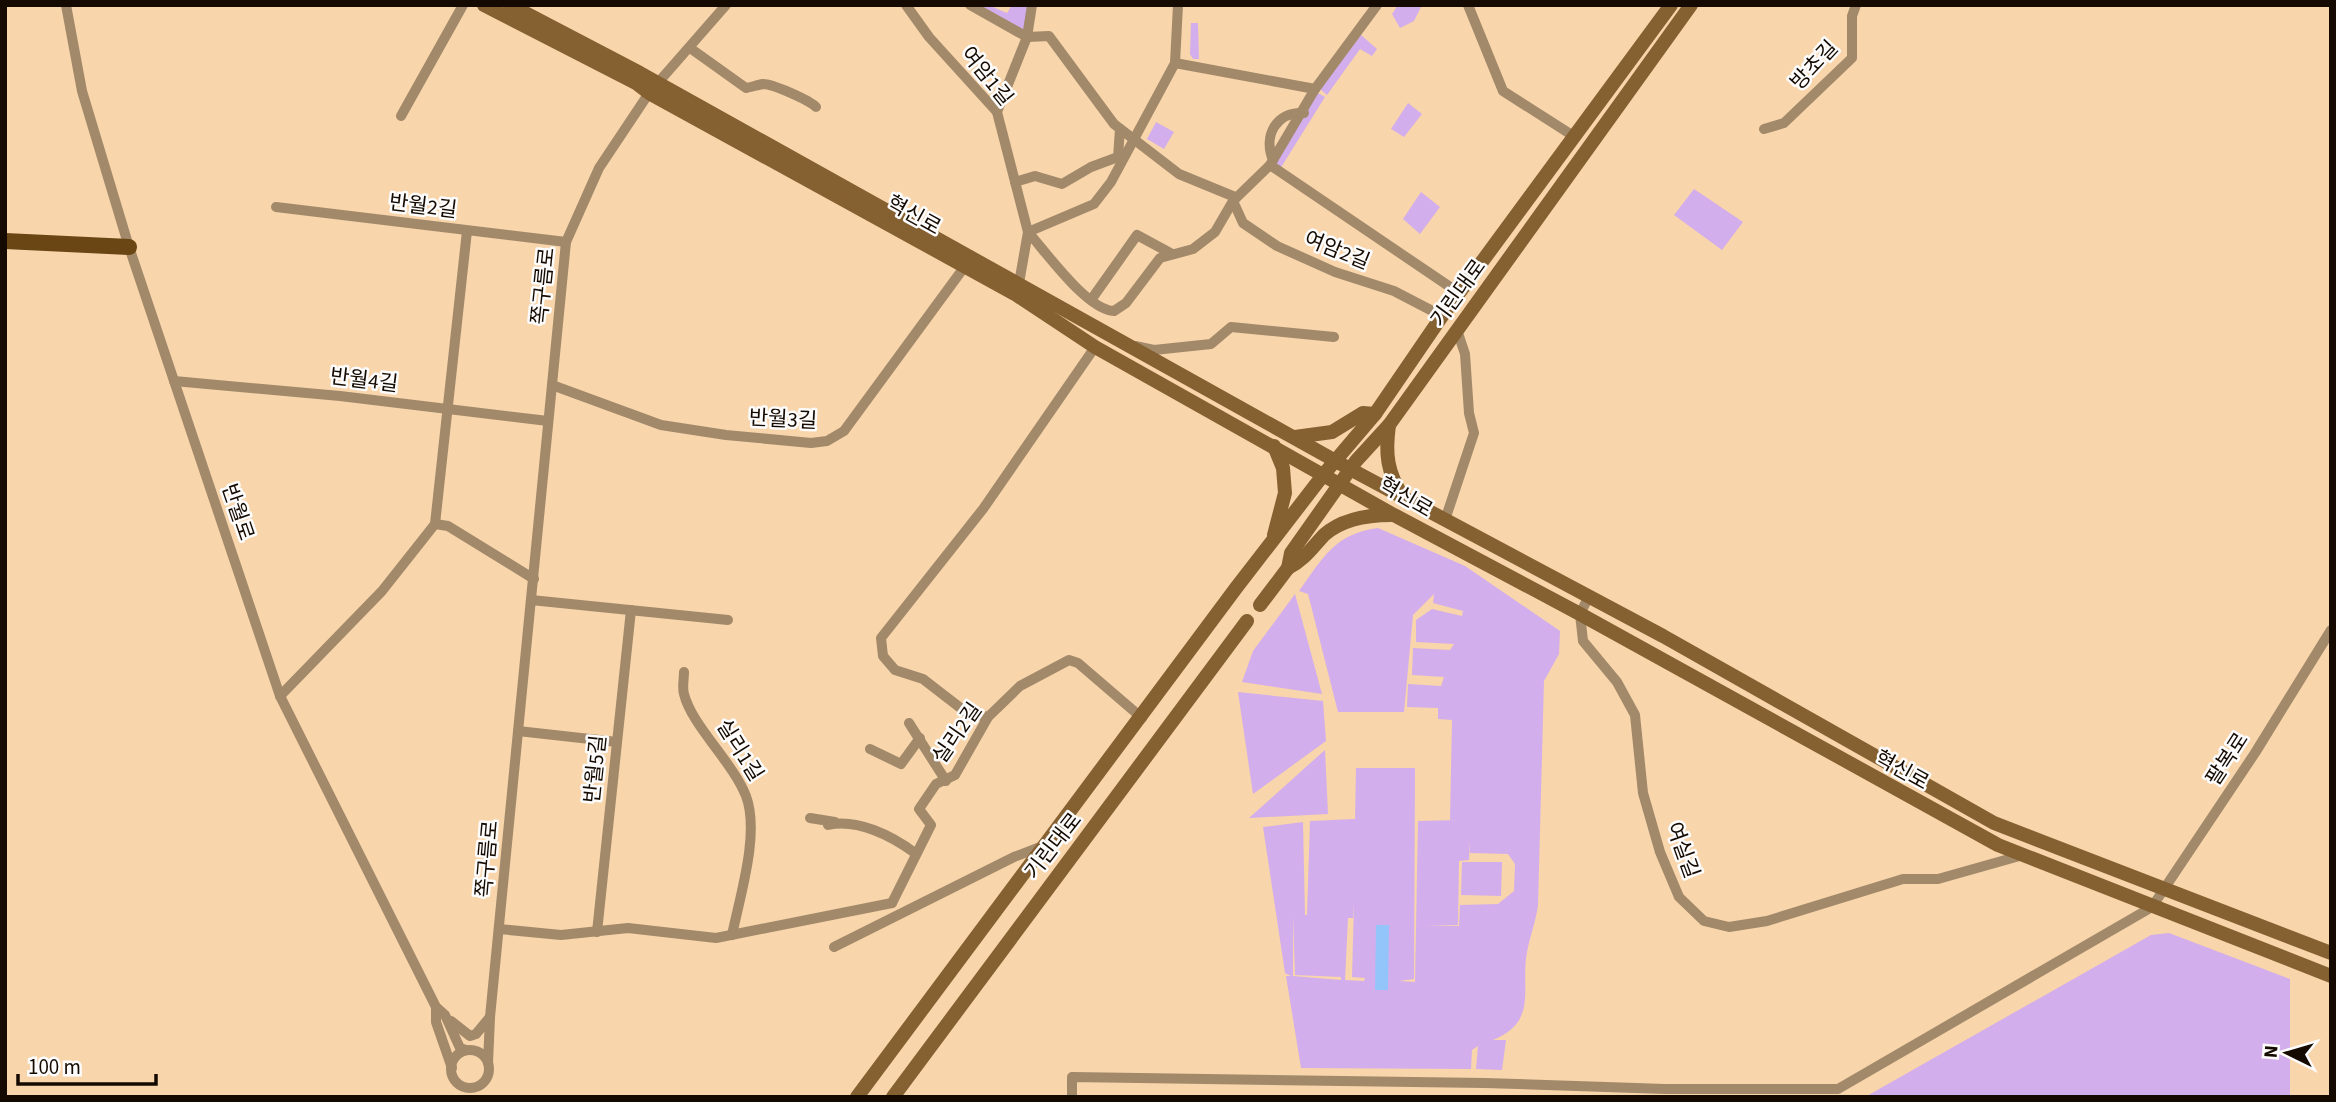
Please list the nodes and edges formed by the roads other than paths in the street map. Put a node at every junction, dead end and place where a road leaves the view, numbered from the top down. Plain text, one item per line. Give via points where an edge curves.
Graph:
1 (66, 5) edge
2 (463, 5) edge
3 (484, 5) edge
4 (510, 5) edge
5 (726, 5) edge
6 (906, 5) edge
7 (970, 5) edge
8 (1032, 5) edge
9 (1178, 5) edge
10 (1377, 5) edge
11 (1468, 5) edge
12 (1671, 5) edge
13 (1691, 5) edge
14 (1856, 5) edge
15 (1027, 37) junction
16 (691, 48) junction
17 (1175, 63) junction
18 (653, 88) junction
19 (1315, 89) junction
20 (816, 107) dead end
21 (997, 112) junction
22 (1304, 113) junction
23 (401, 116) dead end
24 (1120, 129) junction
25 (1763, 129) dead end
26 (1575, 137) junction
27 (1135, 140) junction
28 (1271, 163) junction
29 (1015, 182) junction
30 (1234, 199) junction
31 (276, 207) dead end
32 (467, 231) junction
33 (1028, 232) junction
34 (5, 241) edge
35 (566, 242) junction
36 (129, 247) junction
37 (1172, 254) junction
38 (968, 262) junction
39 (1018, 289) junction
40 (1459, 293) junction
41 (1088, 298) junction
42 (1442, 316) junction
43 (1457, 330) junction
44 (1334, 337) dead end
45 (1095, 347) junction
46 (1135, 349) junction
47 (174, 380) junction
48 (552, 386) junction
49 (446, 410) junction
50 (1375, 414) junction
51 (548, 421) junction
52 (1389, 425) junction
53 (1293, 437) junction
54 (1274, 446) junction
55 (1335, 460) junction
56 (1350, 469) junction
57 (1324, 474) junction
58 (1340, 484) junction
59 (1404, 498) junction
60 (1395, 515) junction
61 (1445, 520) junction
62 (435, 524) junction
63 (1271, 543) junction
64 (1288, 568) junction
65 (534, 579) junction
66 (1588, 598) junction
67 (531, 600) junction
68 (1260, 605) dead end
69 (631, 610) junction
70 (1580, 614) junction
71 (728, 620) dead end
72 (1247, 621) dead end
73 (2331, 630) edge
74 (684, 672) dead end
75 (280, 696) junction
76 (988, 717) junction
77 (1142, 718) junction
78 (909, 723) dead end
79 (518, 731) junction
80 (920, 738) junction
81 (617, 742) junction
82 (870, 749) dead end
83 (946, 781) junction
84 (810, 818) dead end
85 (1043, 846) junction
86 (915, 853) junction
87 (2023, 855) junction
88 (2164, 890) junction
89 (892, 903) junction
90 (2152, 907) junction
91 (897, 914) junction
92 (499, 929) junction
93 (597, 932) junction
94 (732, 935) junction
95 (834, 947) dead end
96 (2331, 953) edge
97 (2331, 976) edge
98 (436, 1007) junction
99 (490, 1017) junction
100 (447, 1019) junction
101 (469, 1050) junction
102 (488, 1063) junction
103 (452, 1071) junction
104 (485, 1080) junction
105 (1665, 1093) edge
106 (458, 1097) edge
107 (485, 1097) edge
108 (857, 1097) edge
109 (893, 1097) edge
110 (1072, 1097) edge

1 - 36 street, 반월로 via 82,91
2 - 23 street
3 - 18 street, 혁신로
4 - 18 street, 혁신로
5 - 16 street, 쪽구름로
6 - 21 street, 여암1길
7 - 15 street
8 - 15 street
9 - 17 street
10 - 19 street
11 - 26 street via 1503,91
12 - 26 street, 기린대로
13 - 43 street, 기린대로
14 - 25 street, 방초길 via 1852,58 1784,123
15 - 21 street
15 - 24 street via 1049,36
16 - 18 street, 쪽구름로
16 - 20 street via 746,88 766,84 807,98
17 - 19 street
17 - 27 street
18 - 35 street, 쪽구름로 via 599,168
18 - 38 street, 혁신로
19 - 22 street
21 - 29 street, 여암1길
22 - 28 street
22 - 28 street via 1286,115 1275,123 1269,142
24 - 27 street
24 - 29 street via 1118,158 1062,184 1035,176
26 - 40 street, 기린대로
27 - 30 street via 1179,174
27 - 33 street via 1094,204
28 - 30 street
28 - 40 street, 기린대로
29 - 33 street, 여암1길
30 - 37 street via 1215,232 1193,249
30 - 42 street, 여암2길 via 1243,223 1277,246 1394,291
31 - 32 street, 반월2길
32 - 35 street, 반월2길
32 - 49 street
33 - 39 street, 여암1길
33 - 41 street, 여암1길
34 - 36 main road
35 - 48 street, 쪽구름로
36 - 47 street, 반월로
37 - 41 street via 1160,258 1121,308 1108,311
37 - 41 street via 1137,234
38 - 39 street, 혁신로
38 - 48 street, 반월3길 via 844,431 827,441 726,435 661,425
39 - 45 street, 혁신로
39 - 46 street, 혁신로
40 - 42 street, 기린대로
42 - 50 street, 기린대로
43 - 52 street, 기린대로
43 - 61 street via 1465,354 1474,433
44 - 46 street via 1231,327 1211,344 1154,350 1135,345
45 - 54 street, 혁신로
45 - 76 street via 984,509 881,638 883,656 895,670 923,679 967,713
46 - 53 street, 혁신로
47 - 49 street, 반월4길
47 - 75 street, 반월로
48 - 51 street, 쪽구름로
49 - 51 street, 반월4길
49 - 62 street
50 - 53 street via 1363,413 1332,432
50 - 55 street, 기린대로
51 - 65 street, 쪽구름로
52 - 56 street, 기린대로
52 - 59 street via 1386,460
53 - 55 street, 혁신로
54 - 57 street, 혁신로
54 - 63 street via 1283,468 1284,493
55 - 56 street, 혁신로
55 - 57 street, 기린대로
56 - 58 street, 기린대로
56 - 59 street, 혁신로
57 - 58 street, 혁신로
57 - 63 street, 기린대로
58 - 60 street, 혁신로
58 - 64 street, 기린대로 via 1292,553
59 - 61 street, 혁신로
60 - 64 street via 1341,523 1302,561
60 - 70 street, 혁신로
61 - 66 street, 혁신로
62 - 65 street via 448,526
62 - 75 street via 382,591
63 - 77 street, 기린대로
64 - 68 street, 기린대로
65 - 67 street, 쪽구름로
66 - 70 street
66 - 88 street, 혁신로 via 1994,823
67 - 69 street
67 - 79 street, 쪽구름로
69 - 71 street
69 - 81 street, 반월5길
70 - 87 street, 혁신로 via 1918,803
70 - 87 street, 여실길 via 1583,641 1617,682 1635,715 1643,793 1660,852 1679,897 1703,921 1729,928 1767,921 1903,879 1938,879
72 - 109 street, 기린대로
73 - 88 street, 팔복로
74 - 94 street, 실리1길 via 684,694 747,797 751,833
75 - 98 street, 반월로
76 - 77 street, 실리2길 via 1020,686 1069,660
76 - 83 street, 실리2길 via 955,775
77 - 85 street, 기린대로
78 - 80 street, 실리2길
79 - 81 street
79 - 92 street, 쪽구름로
80 - 82 street, 실리2길 via 901,764
80 - 83 street, 실리2길
81 - 93 street, 반월5길
83 - 86 street, 실리2길 via 936,784 919,810 931,825
84 - 86 street via 892,835
85 - 91 street
85 - 108 street, 기린대로
86 - 89 street, 실리2길
87 - 90 street, 혁신로
88 - 90 street, 팔복로
88 - 96 street, 혁신로
89 - 91 street
89 - 94 street
90 - 97 street, 혁신로
90 - 105 street via 1838,1089
91 - 95 street
92 - 93 street via 561,935
92 - 99 street, 쪽구름로
93 - 94 street via 628,928 716,938
98 - 100 street
98 - 103 street via 436,1022
99 - 100 street via 470,1036
99 - 101 street via 480,1044
99 - 102 street, 쪽구름로
100 - 101 street via 460,1048
101 - 102 street via 482,1054
101 - 103 street via 456,1056
102 - 104 street
103 - 104 street via 465,1087
103 - 106 street
104 - 107 street
105 - 110 street via 1072,1077

